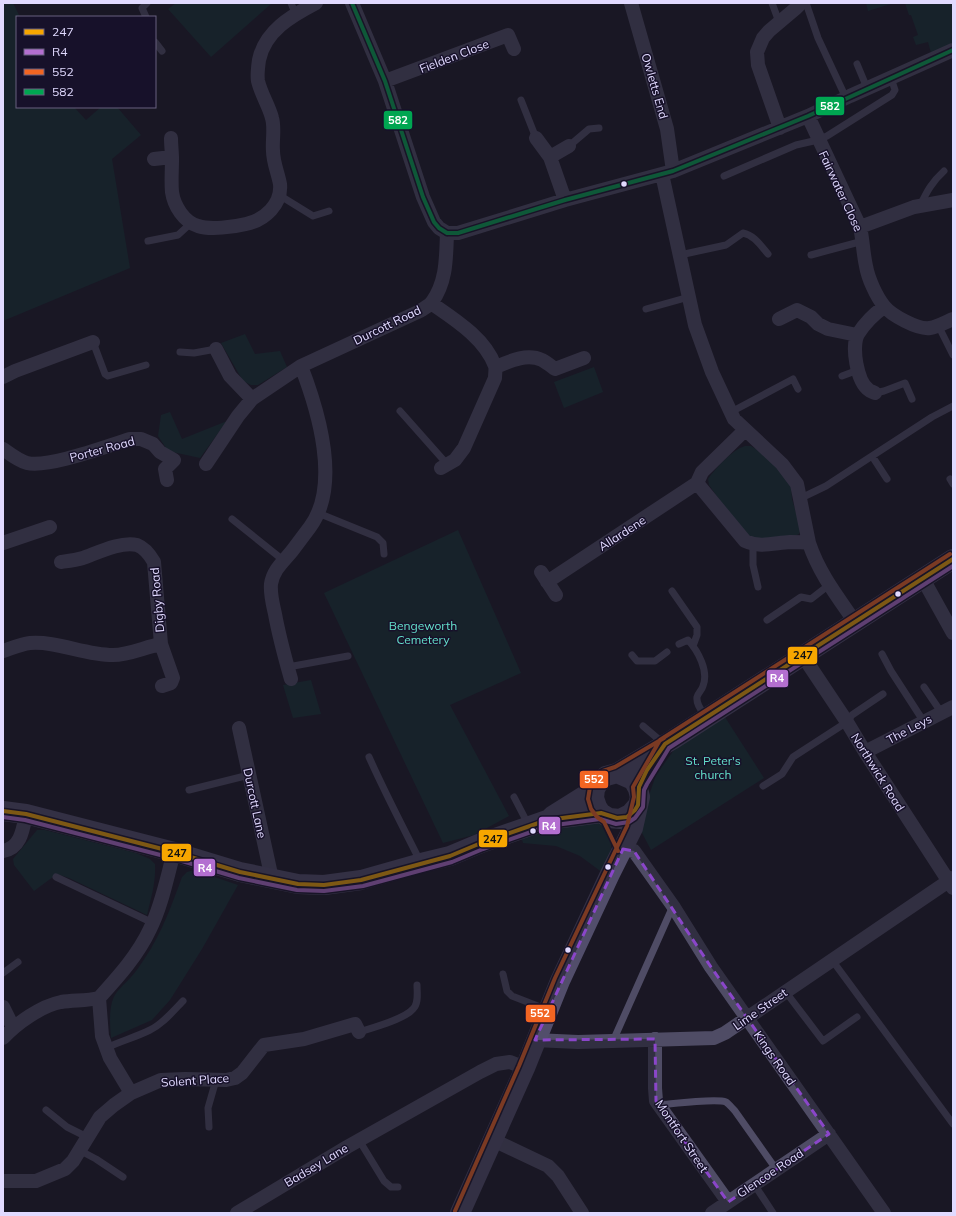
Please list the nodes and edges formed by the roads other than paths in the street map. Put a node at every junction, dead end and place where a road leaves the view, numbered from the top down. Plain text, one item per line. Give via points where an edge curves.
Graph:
1 (148, 3) edge
2 (316, 3) edge
3 (352, 3) edge
4 (631, 3) edge
5 (772, 3) edge
6 (801, 3) edge
7 (806, 3) edge
8 (294, 9) edge
9 (146, 16) edge
10 (780, 22) junction
11 (156, 43) edge
12 (514, 49) dead end
13 (953, 50) edge
14 (162, 51) dead end
15 (857, 64) dead end
16 (891, 78) junction
17 (385, 81) junction
18 (867, 88) junction
19 (846, 98) junction
20 (521, 100) dead end
21 (808, 116) junction
22 (599, 128) dead end
23 (780, 128) junction
24 (171, 138) dead end
25 (536, 138) joint
26 (818, 140) junction
27 (569, 146) joint
28 (172, 157) junction
29 (550, 157) junction
30 (154, 159) dead end
31 (944, 171) dead end
32 (668, 173) junction
33 (724, 176) dead end
34 (279, 195) junction
35 (565, 200) junction
36 (953, 200) edge
37 (920, 206) junction
38 (329, 211) dead end
39 (191, 223) junction
40 (860, 227) junction
41 (447, 232) junction
42 (148, 241) dead end
43 (863, 241) junction
44 (768, 254) dead end
45 (680, 255) junction
46 (811, 255) dead end
47 (689, 297) junction
48 (431, 302) junction
49 (884, 306) junction
50 (646, 309) dead end
51 (779, 319) dead end
52 (953, 319) edge
53 (938, 325) junction
54 (857, 335) junction
55 (93, 342) joint
56 (216, 349) joint
57 (180, 352) dead end
58 (953, 355) edge
59 (584, 358) dead end
60 (146, 365) dead end
61 (301, 366) junction
62 (496, 367) junction
63 (858, 370) junction
64 (842, 376) dead end
65 (3, 377) edge
66 (798, 389) dead end
67 (875, 393) joint
68 (252, 399) junction
69 (912, 399) dead end
70 (953, 406) edge
71 (400, 411) dead end
72 (731, 412) junction
73 (745, 430) junction
74 (3, 449) edge
75 (872, 456) junction
76 (206, 464) dead end
77 (444, 466) joint
78 (887, 479) dead end
79 (167, 480) dead end
80 (697, 483) junction
81 (800, 498) junction
82 (318, 514) junction
83 (232, 519) dead end
84 (50, 528) dead end
85 (809, 542) junction
86 (3, 543) edge
87 (753, 544) junction
88 (384, 554) dead end
89 (953, 559) edge
90 (284, 560) junction
91 (61, 562) dead end
92 (923, 579) junction
93 (829, 585) junction
94 (758, 587) dead end
95 (672, 591) dead end
96 (556, 595) dead end
97 (767, 620) dead end
98 (855, 622) junction
99 (953, 633) edge
100 (161, 644) junction
101 (679, 644) dead end
102 (693, 646) junction
103 (3, 651) edge
104 (667, 652) dead end
105 (882, 654) dead end
106 (632, 655) dead end
107 (348, 656) dead end
108 (803, 656) junction
109 (290, 673) joint
110 (162, 686) dead end
111 (924, 687) dead end
112 (883, 694) dead end
113 (947, 710) edge
114 (706, 718) junction
115 (847, 722) junction
116 (924, 722) junction
117 (643, 726) dead end
118 (238, 728) dead end
119 (665, 744) junction
120 (865, 752) junction
121 (369, 757) dead end
122 (617, 773) junction
123 (249, 775) junction
124 (763, 786) dead end
125 (595, 789) junction
126 (189, 790) dead end
127 (514, 797) dead end
128 (638, 797) junction
129 (3, 811) edge
130 (26, 814) junction
131 (605, 815) junction
132 (547, 820) junction
133 (529, 826) junction
134 (623, 849) junction
135 (3, 851) edge
136 (174, 852) junction
137 (420, 863) junction
138 (56, 877) dead end
139 (272, 879) junction
140 (951, 882) edge
141 (673, 906) junction
142 (153, 923) junction
143 (832, 960) junction
144 (18, 962) dead end
145 (3, 972) edge
146 (502, 974) dead end
147 (417, 985) dead end
148 (785, 991) junction
149 (99, 998) junction
150 (183, 1001) dead end
151 (3, 1007) edge
152 (548, 1010) junction
153 (857, 1017) dead end
154 (746, 1018) junction
155 (13, 1027) junction
156 (359, 1032) joint
157 (3, 1038) edge
158 (655, 1039) junction
159 (536, 1040) junction
160 (613, 1040) junction
161 (106, 1048) junction
162 (525, 1068) junction
163 (216, 1080) junction
164 (132, 1093) junction
165 (659, 1105) junction
166 (46, 1110) dead end
167 (953, 1124) edge
168 (209, 1127) dead end
169 (829, 1134) junction
170 (87, 1137) junction
171 (359, 1140) junction
172 (493, 1140) junction
173 (79, 1150) junction
174 (776, 1169) junction
175 (123, 1177) dead end
176 (3, 1181) edge
177 (754, 1184) junction
178 (398, 1187) dead end
179 (728, 1202) junction
180 (237, 1213) edge
181 (460, 1213) edge
182 (582, 1213) edge
183 (712, 1213) edge
184 (773, 1213) edge
185 (884, 1213) edge

1 - 9 lane via 142,8
2 - 8 street
3 - 17 street
4 - 32 street, Owletts End via 667,129
5 - 10 lane
6 - 10 street
7 - 19 lane via 818,38
8 - 34 street via 267,40 262,49 258,69 258,81 272,119 272,152 280,184
10 - 23 street via 763,38 757,52 758,65
11 - 14 lane
12 - 17 street, Fielden Close via 508,35
13 - 16 street
15 - 18 lane
16 - 18 street
16 - 26 lane via 895,90 892,95
17 - 41 street via 434,222
18 - 19 street
19 - 21 street
20 - 25 lane
21 - 23 street
21 - 26 street, Fairwater Close
22 - 27 lane via 589,129
23 - 32 street
24 - 28 street
25 - 29 street
26 - 33 lane via 796,145
26 - 40 street, Fairwater Close
27 - 29 street
28 - 30 street
28 - 39 street via 171,177 175,202 182,215
29 - 35 street
31 - 37 lane via 934,180
32 - 35 street
32 - 45 street, Owletts End
34 - 38 lane via 313,216
34 - 39 street via 267,215 247,224 221,227 198,226
35 - 41 street via 458,233
36 - 37 street
37 - 40 street
39 - 42 lane via 178,235
40 - 43 street, Fairwater Close
41 - 48 street, Durcott Road via 445,271 442,283
43 - 46 lane
43 - 49 street, Fairwater Close via 866,267
44 - 45 lane via 753,237 743,233 726,245
45 - 47 street, Owletts End
47 - 50 lane
47 - 72 street, Owletts End via 695,325 712,372
48 - 61 street, Durcott Road via 420,311
48 - 62 street via 468,329 480,341
49 - 53 street, Fairwater Close via 916,326 930,328
49 - 54 street via 873,314
51 - 54 street via 797,310 828,329
52 - 53 street, Fairwater Close
53 - 58 lane
54 - 63 street via 855,350
55 - 60 lane via 108,376
55 - 65 street
56 - 57 lane via 194,353
56 - 68 street via 230,376
59 - 62 street via 555,369 542,360 529,357
61 - 68 street, Durcott Road
61 - 82 street via 317,413 322,440 325,487
62 - 77 street via 495,378 464,448 455,460
63 - 64 lane
63 - 67 street via 865,386
66 - 72 lane via 792,379
67 - 69 lane via 905,383
68 - 76 street, Durcott Road
70 - 75 lane
71 - 77 lane
72 - 73 street, Owletts End
73 - 80 street via 702,472
73 - 81 street, Owletts End via 782,464 797,484
74 - 79 street, Porter Road via 28,463 41,464 130,439 142,439 174,460 165,470
75 - 78 lane
75 - 81 lane via 826,486
80 - 87 street via 745,540
80 - 96 street, Allardene via 544,577
81 - 85 street, Owletts End
82 - 88 lane via 377,537 383,544
82 - 90 street
83 - 90 lane
84 - 86 street
85 - 87 street
85 - 93 street, Owletts End via 814,559
87 - 94 lane via 753,565
89 - 92 main road
90 - 109 street via 273,575 271,585 279,636
91 - 100 street, Digby Road via 126,545 137,545 150,554 154,562
92 - 98 main road
92 - 99 street
93 - 97 lane via 812,599 801,597
93 - 98 street, Owletts End
95 - 102 lane via 697,627
98 - 108 main road
100 - 103 street, Digby Road via 112,655 30,643
100 - 110 street, Digby Road via 172,678 171,683
101 - 102 lane via 688,640
102 - 114 lane via 705,674 703,686 697,697 698,706
104 - 106 lane via 655,661 637,661
105 - 116 lane
107 - 109 lane
108 - 114 main road
108 - 115 street, Northwick Road
111 - 113 lane
112 - 115 lane via 852,715
113 - 116 street, The Leys
114 - 119 main road
115 - 120 street, Northwick Road
115 - 124 lane via 793,757 782,774
116 - 120 street, The Leys
117 - 119 lane
118 - 123 street, Durcott Lane
119 - 122 main road
119 - 128 main road
120 - 140 street, Northwick Road
121 - 137 lane
122 - 125 main road via 606,776
122 - 128 main road via 633,780
123 - 126 lane
123 - 139 street, Durcott Lane
125 - 131 main road via 596,807
125 - 132 main road
127 - 133 lane
128 - 131 main road via 630,814 620,819
128 - 134 main road via 633,828
129 - 130 main road
130 - 135 street via 22,834 17,843
130 - 136 main road
131 - 132 main road
131 - 134 main road
132 - 133 main road
133 - 137 main road via 450,856
134 - 141 street, Kings Road via 634,851
134 - 152 main road
136 - 139 main road
136 - 142 street
137 - 139 main road via 361,880 324,885
138 - 142 lane
140 - 143 street, Lime Street
141 - 154 street, Kings Road
141 - 160 lane
142 - 149 street via 140,948
143 - 148 street, Lime Street
143 - 167 lane
144 - 145 lane
146 - 152 lane via 507,991 512,996
147 - 156 lane via 414,1009 398,1018
148 - 153 lane via 823,1042
148 - 154 street, Lime Street
149 - 155 street via 47,1006
149 - 161 street via 102,1036
150 - 161 lane via 151,1030
151 - 155 street
152 - 159 main road
154 - 158 street, Lime Street via 714,1038
154 - 169 street, Kings Road
155 - 157 street
156 - 163 street, Solent Place via 355,1024 304,1039 264,1045 242,1073 235,1078
158 - 160 street, Lime Street
158 - 165 street, Montfort Street via 655,1088 656,1101
159 - 160 street, Lime Street
159 - 162 main road
161 - 164 street
162 - 171 street, Badsey Lane via 510,1062 496,1064
162 - 172 main road
163 - 164 street, Solent Place via 161,1080
163 - 168 lane via 208,1108
164 - 170 street, Solent Place via 100,1117
165 - 174 lane via 713,1101 728,1103
165 - 179 street, Montfort Street
166 - 170 lane via 67,1127
169 - 174 street, Glencoe Road
169 - 185 street, Kings Road
170 - 173 street, Solent Place
171 - 178 lane via 384,1180 392,1187
171 - 180 street, Badsey Lane
172 - 181 main road
172 - 182 street via 548,1166 558,1176
173 - 175 lane
173 - 176 street, Solent Place via 69,1165 57,1173 36,1181
174 - 177 street, Glencoe Road
177 - 179 street, Glencoe Road
177 - 184 lane
179 - 183 street, Glencoe Road

